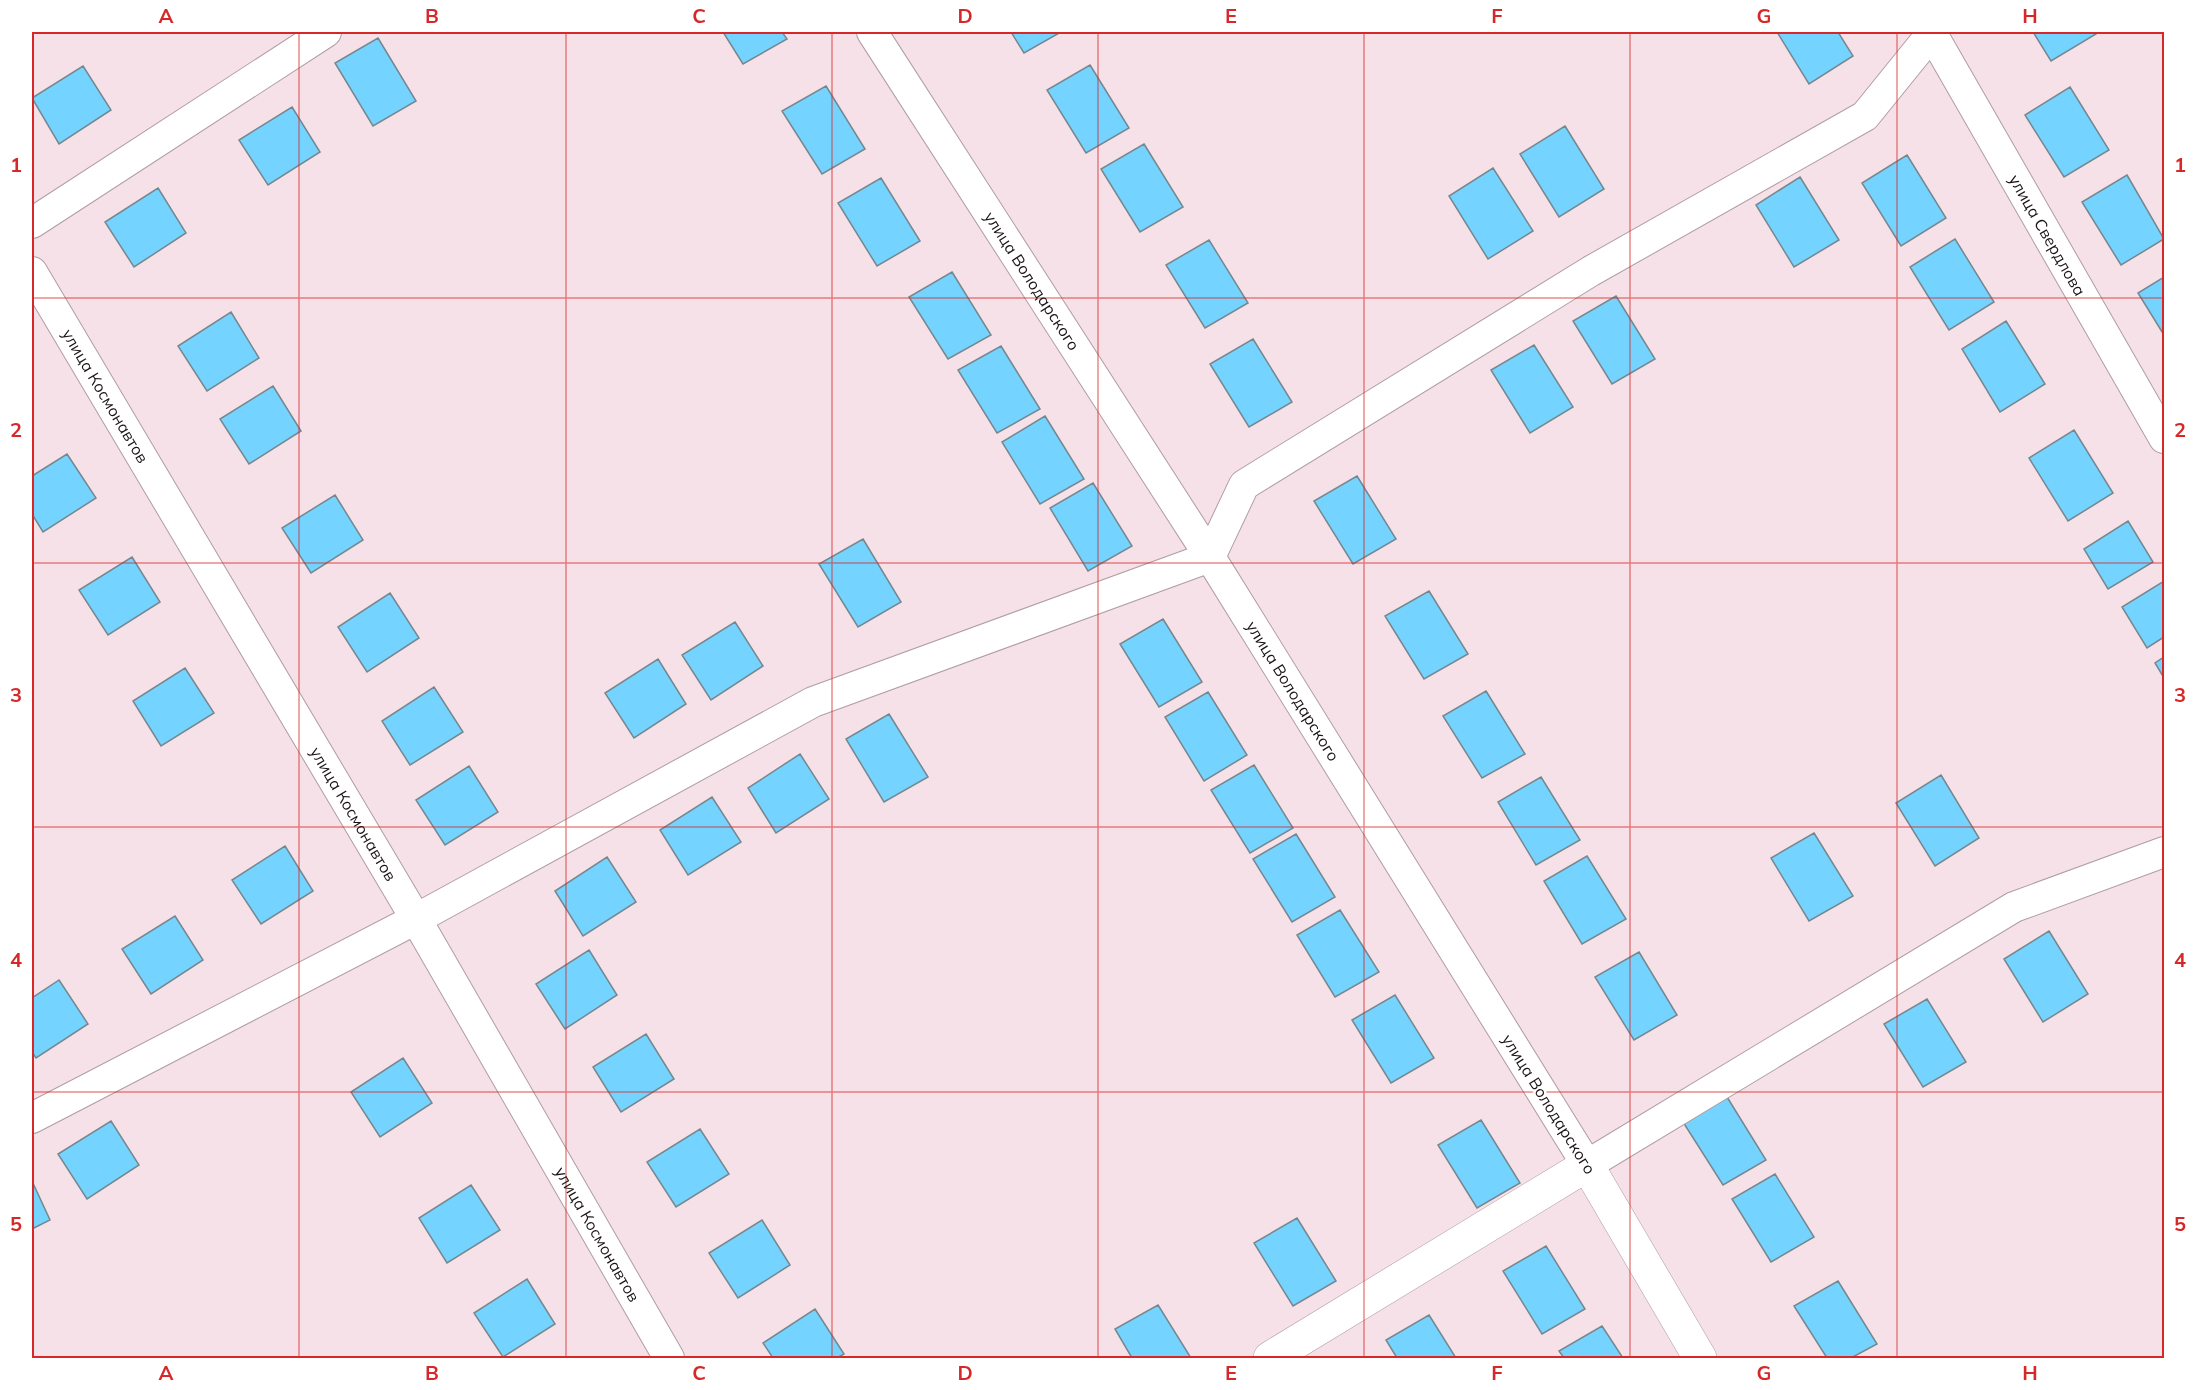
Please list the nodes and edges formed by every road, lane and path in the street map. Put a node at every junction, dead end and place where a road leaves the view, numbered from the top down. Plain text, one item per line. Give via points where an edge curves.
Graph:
1 (326, 32) edge
2 (872, 32) edge
3 (1932, 32) edge
4 (32, 223) edge
5 (32, 272) edge
6 (2164, 438) edge
7 (1210, 557) junction
8 (2164, 852) edge
9 (416, 919) junction
10 (32, 1118) edge
11 (1587, 1165) junction
12 (669, 1359) edge
13 (1270, 1359) edge
14 (1700, 1359) edge

1 - 4 street
2 - 7 street, улица Володарского
3 - 6 street, улица Свердлова
3 - 7 street via 1865,116 1591,271 1244,485
5 - 9 street, улица Космонавтов
7 - 9 street via 813,702
7 - 11 street, улица Володарского
8 - 11 street via 2014,907
9 - 10 street
9 - 12 street, улица Космонавтов
11 - 13 street
11 - 14 street, улица Володарского

